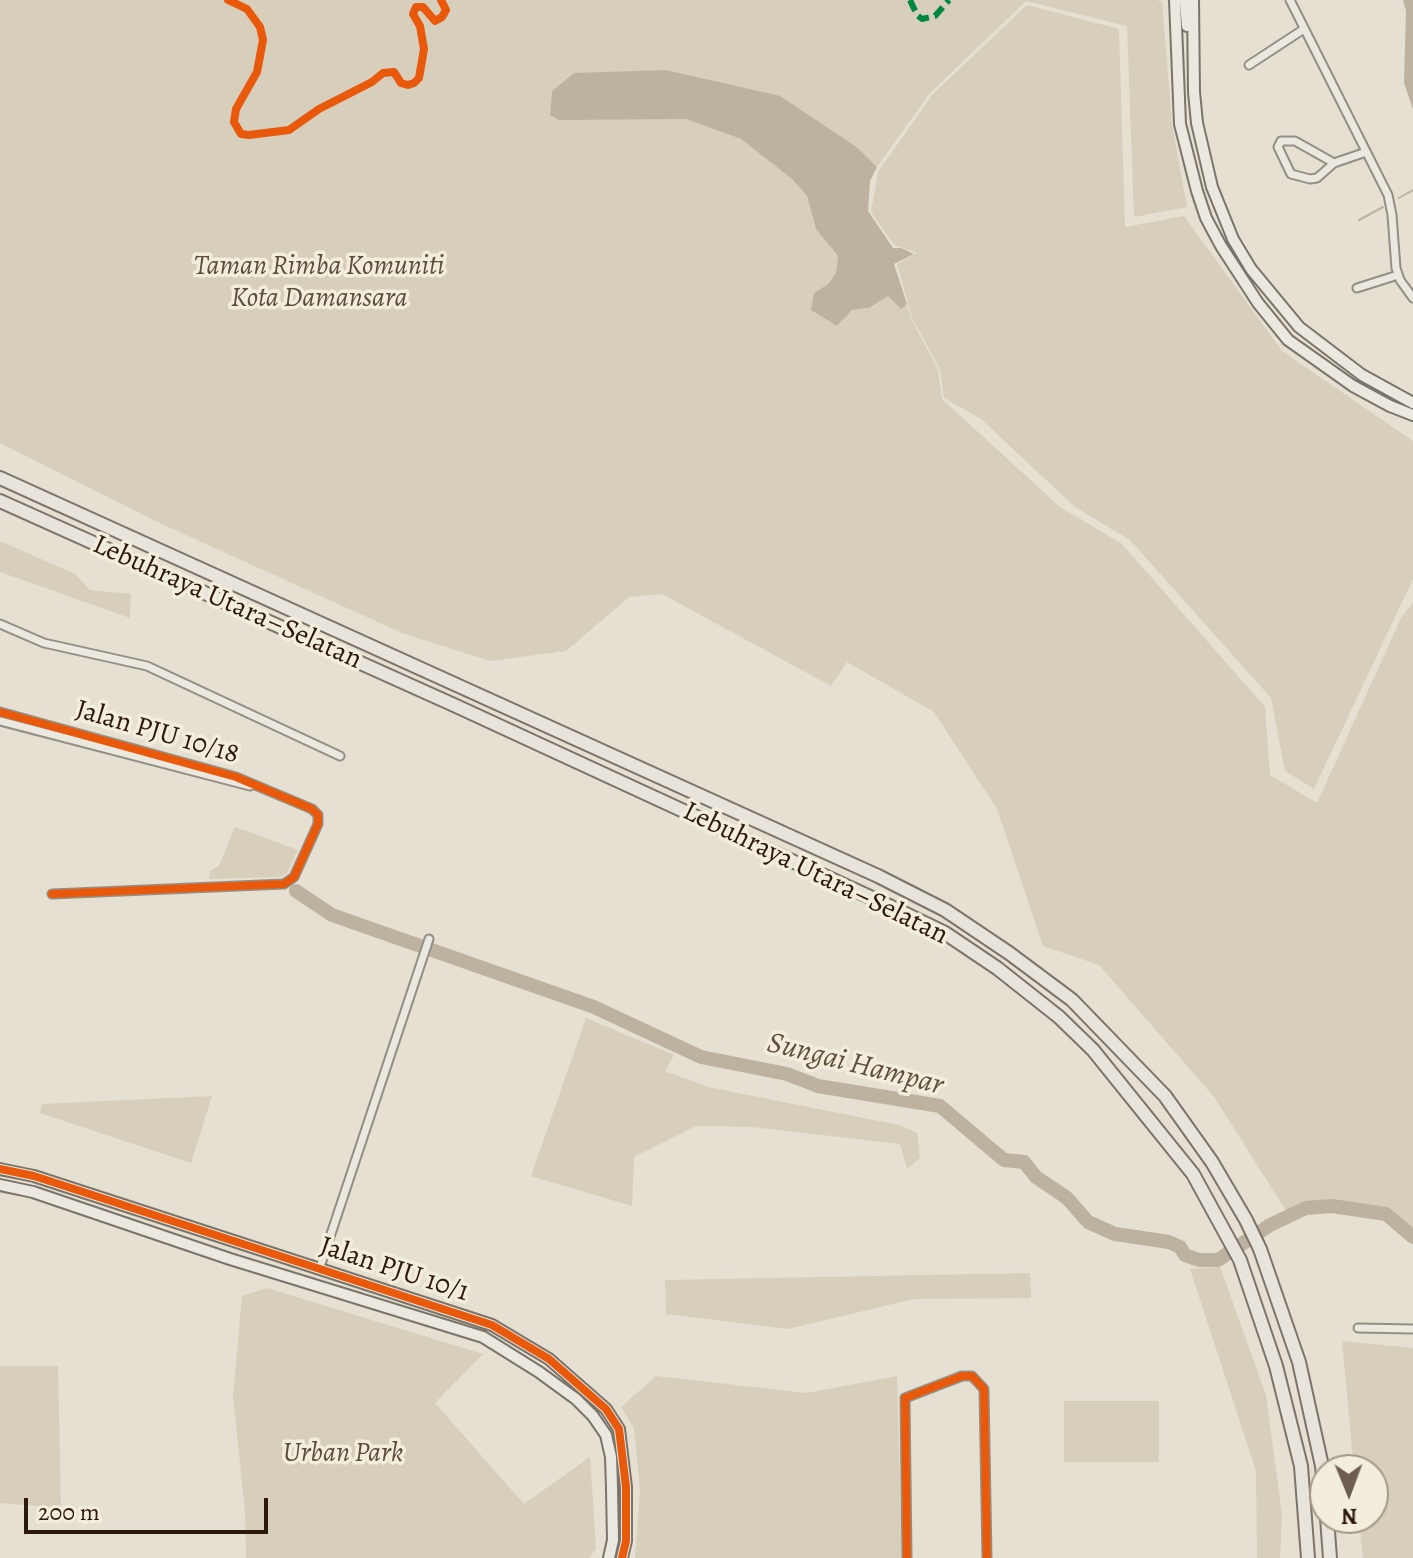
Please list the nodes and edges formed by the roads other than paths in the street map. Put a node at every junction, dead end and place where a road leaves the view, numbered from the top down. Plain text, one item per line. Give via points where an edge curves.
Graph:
1 (1168, 0) edge
2 (1175, 0) edge
3 (1185, 0) edge
4 (1193, 0) edge
5 (1290, 0) edge
6 (1176, 25) junction
7 (1304, 29) junction
8 (1193, 56) junction
9 (1249, 65) dead end
10 (1366, 152) junction
11 (1334, 163) junction
12 (1398, 275) junction
13 (1357, 288) dead end
14 (1413, 298) edge
15 (1413, 403) edge
16 (1390, 406) junction
17 (1413, 415) edge
18 (1413, 424) edge
19 (0, 478) edge
20 (0, 501) edge
21 (0, 626) edge
22 (0, 712) edge
23 (0, 721) edge
24 (340, 756) dead end
25 (260, 787) junction
26 (52, 894) dead end
27 (429, 939) dead end
28 (0, 1169) edge
29 (0, 1185) edge
30 (93, 1196) junction
31 (131, 1226) junction
32 (319, 1270) junction
33 (419, 1302) junction
34 (376, 1304) junction
35 (1358, 1328) dead end
36 (1413, 1329) edge
37 (1319, 1454) edge
38 (612, 1488) junction
39 (1328, 1534) edge
40 (626, 1541) junction
41 (609, 1558) edge
42 (622, 1558) edge
43 (907, 1558) edge
44 (987, 1558) edge
45 (1308, 1558) edge
46 (1330, 1558) edge

1 - 6 street
2 - 6 street
3 - 8 street
4 - 8 street
5 - 7 street
6 - 16 street via 1180,124 1187,159 1221,246 1288,340
7 - 9 street
7 - 10 street
8 - 15 street via 1203,155 1220,210 1251,269 1299,327 1362,375
10 - 11 street
10 - 12 street via 1388,195
11 - 11 street via 1295,141 1281,141 1278,147 1291,174 1317,178
12 - 13 street
12 - 14 street
16 - 17 street
16 - 18 street
19 - 37 highway, Lebuhraya Utara–Selatan via 823,850 945,910 1009,953 1083,1011 1165,1096 1212,1162 1260,1249 1299,1362
20 - 45 highway, Lebuhraya Utara–Selatan via 945,933 1059,1017 1093,1050 1193,1174 1240,1260 1276,1366 1301,1466
21 - 24 street via 44,643 147,666
22 - 25 street, Jalan PJU 10/18
23 - 25 street, Jalan PJU 10/18
25 - 26 street, Jalan PJU 10/18 via 318,815 294,877 284,884
27 - 32 street
28 - 30 street, Jalan PJU 10/1
29 - 31 street, Jalan PJU 10/1
30 - 31 street
30 - 32 street, Jalan PJU 10/1
31 - 34 street, Jalan PJU 10/1
32 - 33 street, Jalan PJU 10/1
33 - 34 street
33 - 40 street, Jalan PJU 10/1 via 492,1325 555,1364 606,1409 622,1444
34 - 38 street, Jalan PJU 10/1 via 483,1337 576,1399 606,1435
35 - 36 street
38 - 40 street
38 - 41 street, Jalan PJU 10/1
39 - 46 highway
40 - 42 street, Jalan PJU 10/1
43 - 44 street via 905,1398 962,1376 972,1376 984,1389

